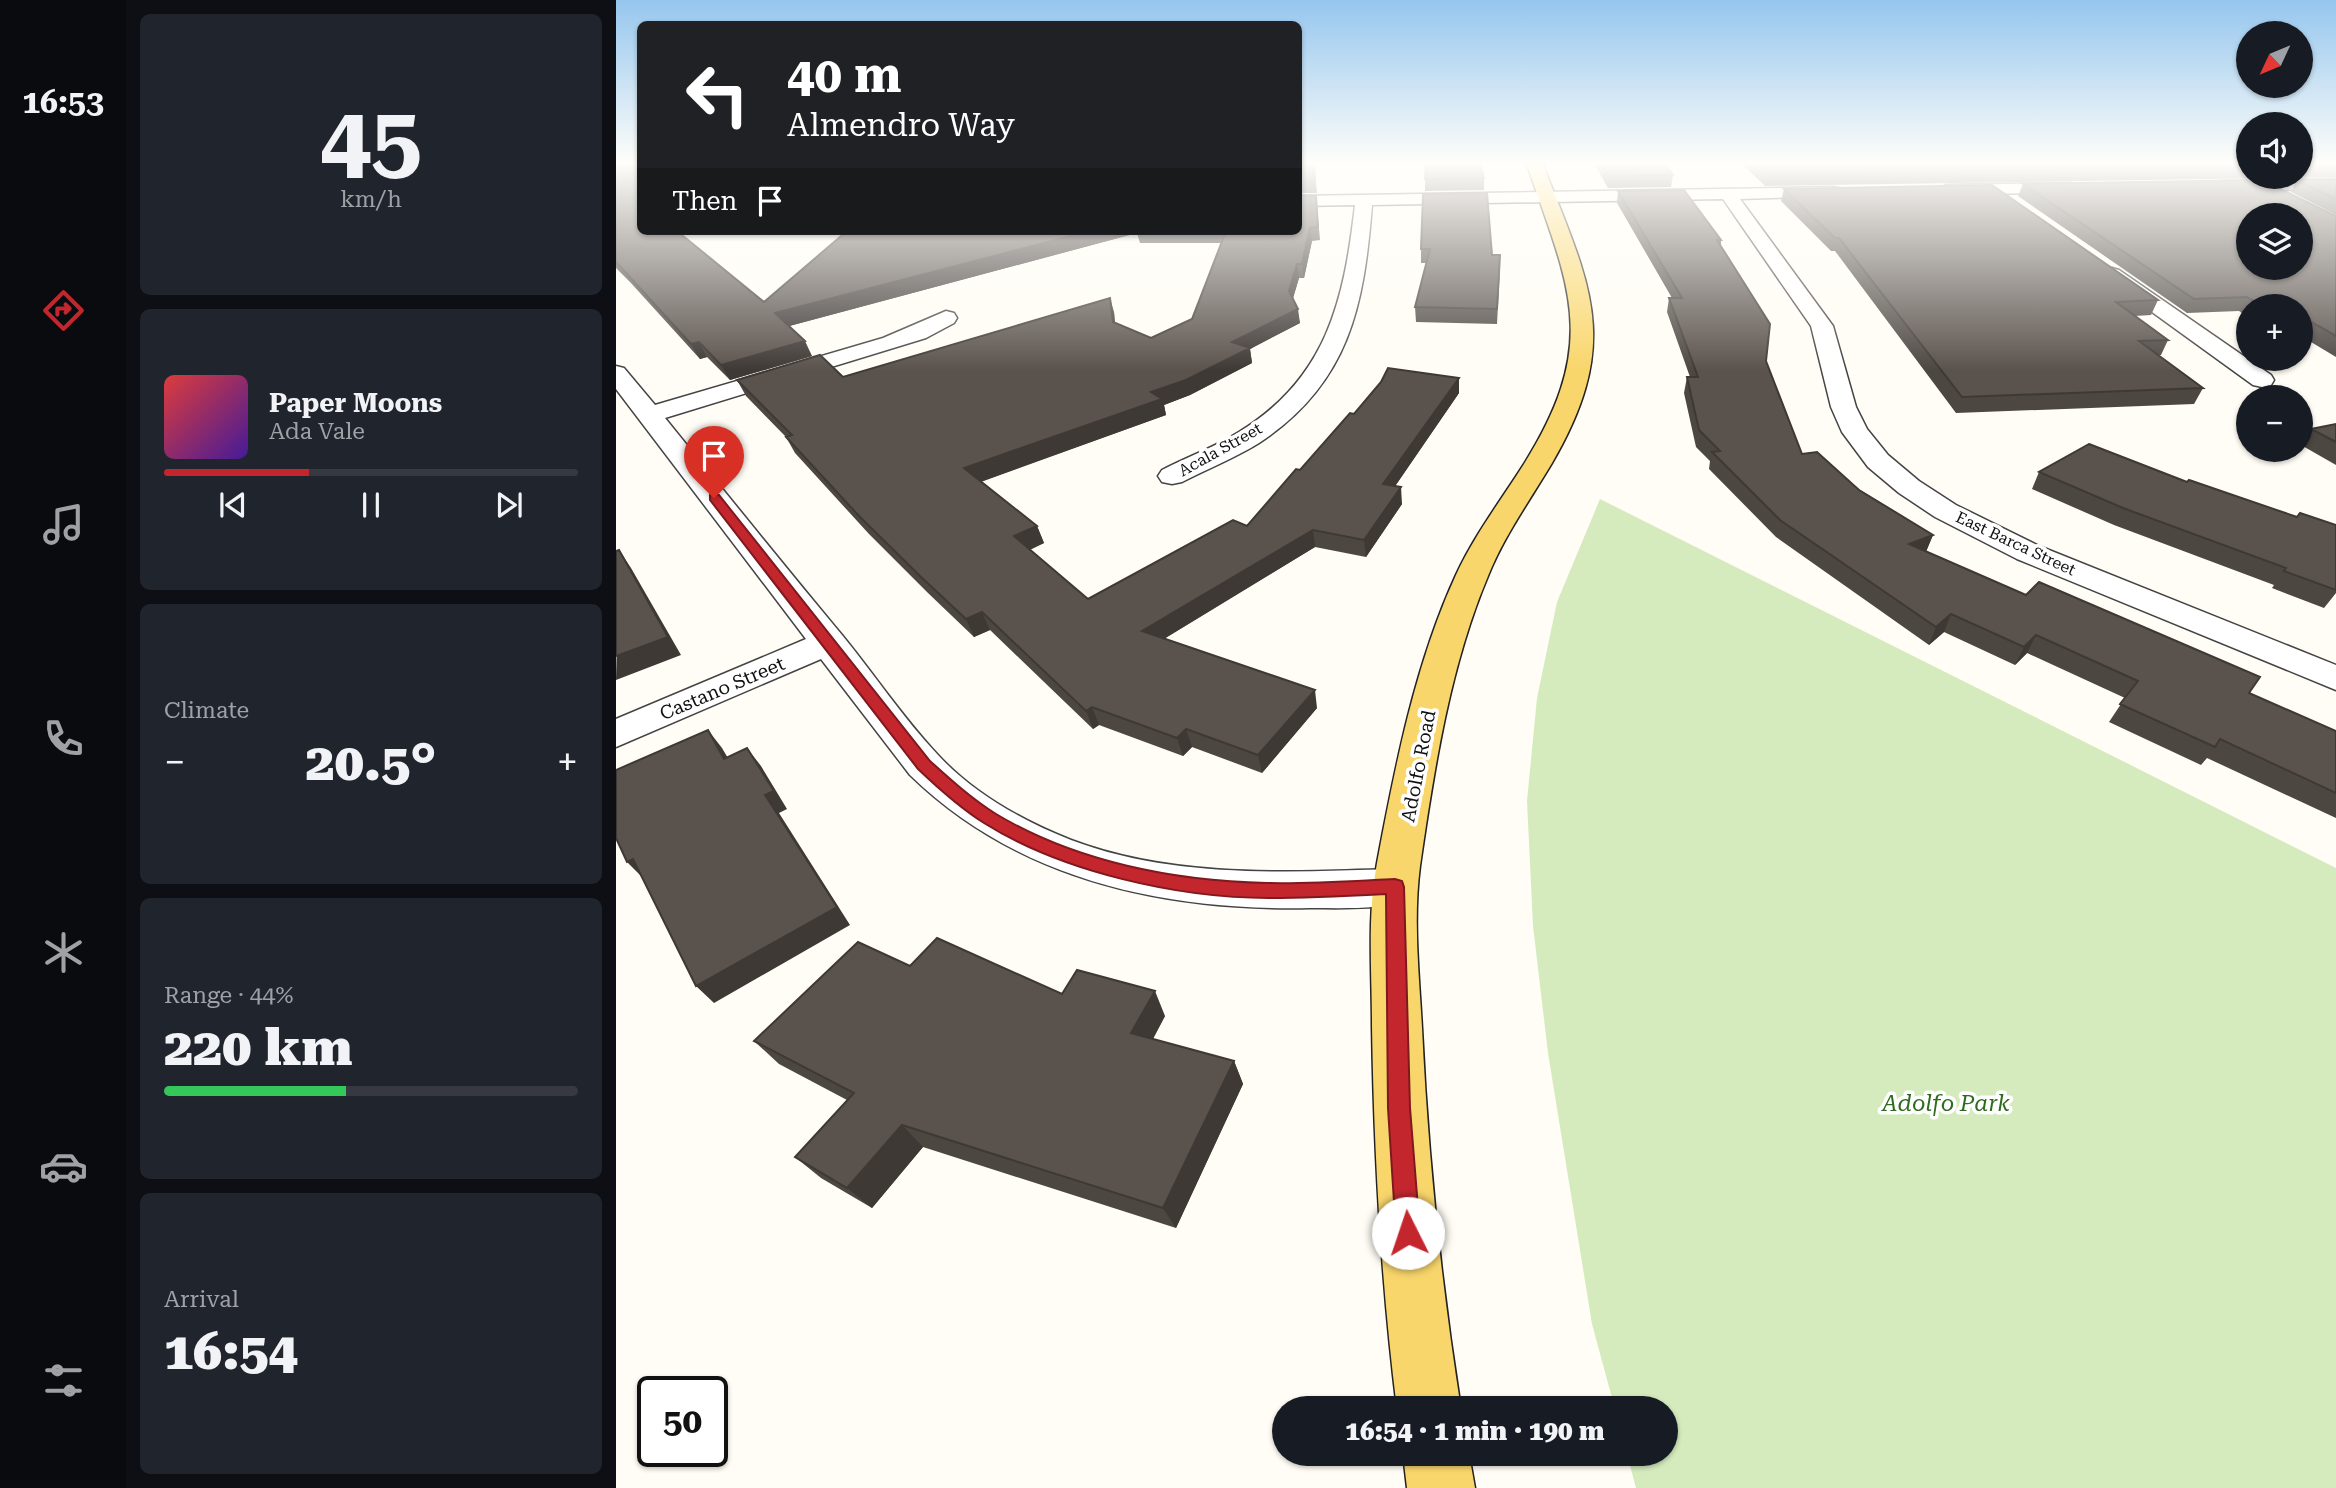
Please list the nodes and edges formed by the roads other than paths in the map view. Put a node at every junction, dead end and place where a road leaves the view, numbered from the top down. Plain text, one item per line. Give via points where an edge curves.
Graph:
1 (1360, 231) edge
2 (1559, 231) edge
3 (1754, 231) edge
4 (2094, 261) edge
5 (946, 318) dead end
6 (616, 373) edge
7 (2262, 380) dead end
8 (649, 415) junction
9 (1172, 476) dead end
10 (829, 642) junction
11 (2336, 678) edge
12 (616, 734) edge
13 (1395, 887) junction
14 (1427, 1396) edge
15 (1438, 1466) edge
16 (1441, 1488) edge

1 - 9 street, Acala Street via 1344,322 1314,378 1249,437
2 - 13 main road, Adolfo Road via 1583,307 1579,374 1567,409 1473,574 1450,634 1430,704
3 - 11 street, East Barca Street via 1822,326 1844,410 1855,432 1904,483 1991,535
4 - 7 street
5 - 8 street via 891,343
6 - 8 street
8 - 10 street
10 - 12 street, Castano Street
10 - 13 street via 924,765 956,795 1029,839 1118,871 1181,883 1267,890
13 - 14 main road, Adolfo Road via 1399,1108 1414,1307
15 - 16 main road

